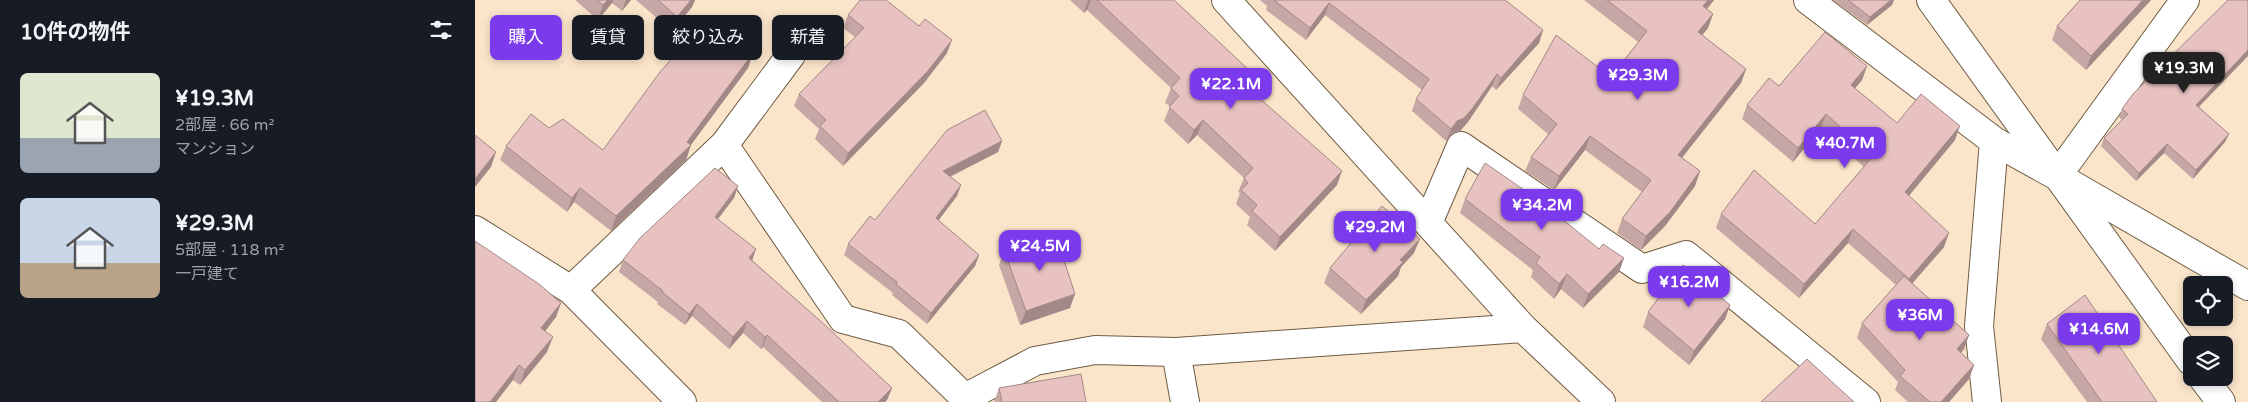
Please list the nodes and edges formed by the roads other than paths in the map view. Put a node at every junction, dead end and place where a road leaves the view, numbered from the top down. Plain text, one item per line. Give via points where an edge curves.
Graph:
1 (1225, 0) edge
2 (1808, 0) edge
3 (1931, 0) edge
4 (2185, 0) edge
5 (787, 60) edge
6 (1994, 142) junction
7 (724, 145) junction
8 (2057, 176) junction
9 (1428, 223) junction
10 (475, 230) edge
11 (2248, 286) edge
12 (571, 290) junction
13 (1523, 328) junction
14 (2183, 350) edge
15 (1176, 352) junction
16 (2209, 386) edge
17 (682, 402) edge
18 (1185, 402) edge
19 (1601, 402) edge
20 (1866, 402) edge
21 (1987, 402) edge
22 (2221, 402) edge

1 - 9 street
2 - 6 street
3 - 8 street
4 - 8 street
5 - 7 street
6 - 8 street
6 - 21 street via 1979,326
7 - 12 street
7 - 15 street via 843,320 899,334 965,398 1035,361 1095,350
8 - 11 street
8 - 14 street
9 - 13 street
9 - 20 street via 1461,146 1642,269 1687,255
10 - 12 street
12 - 17 street
13 - 15 street
13 - 19 street
15 - 18 street
16 - 22 street

